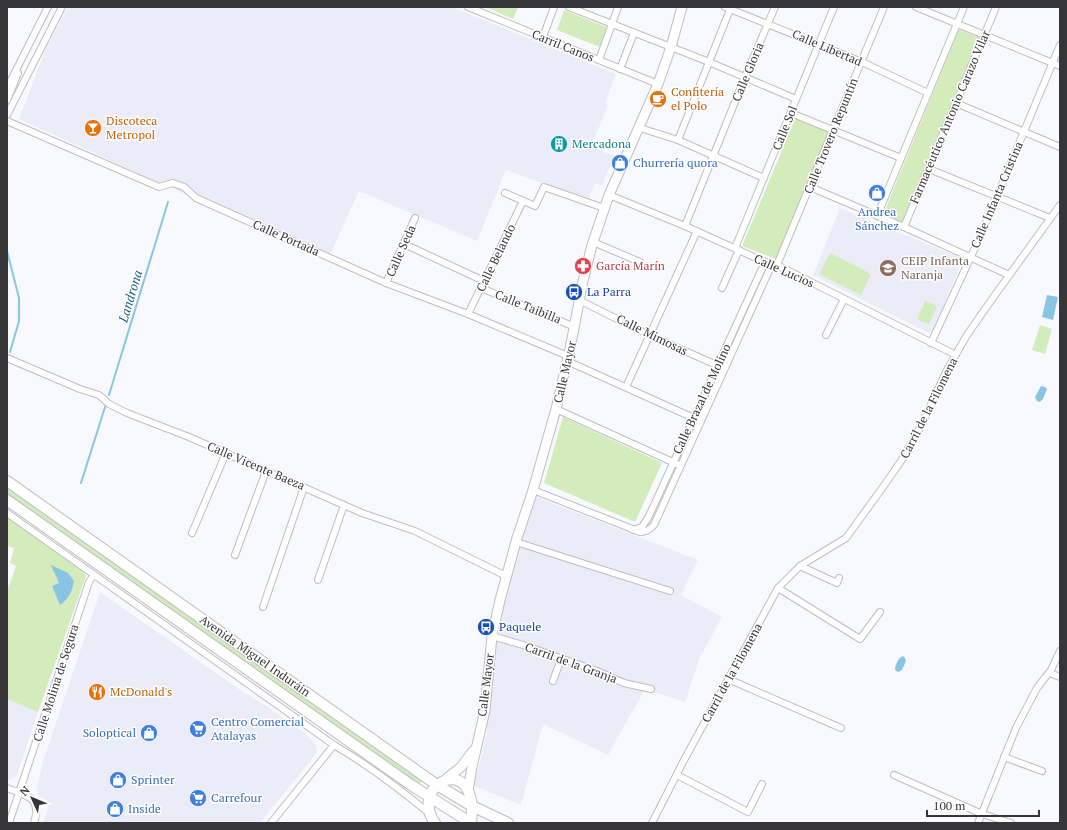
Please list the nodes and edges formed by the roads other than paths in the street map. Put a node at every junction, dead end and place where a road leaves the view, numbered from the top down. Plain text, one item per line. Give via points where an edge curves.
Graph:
1 (48, 7) edge
2 (62, 7) edge
3 (468, 7) edge
4 (554, 7) edge
5 (569, 7) edge
6 (618, 7) edge
7 (682, 7) edge
8 (775, 7) edge
9 (834, 7) edge
10 (884, 7) edge
11 (916, 7) edge
12 (964, 7) edge
13 (996, 7) edge
14 (729, 8) edge
15 (768, 23) junction
16 (612, 24) junction
17 (957, 24) junction
18 (634, 33) junction
19 (984, 35) junction
20 (543, 38) junction
21 (819, 44) junction
22 (1060, 45) edge
23 (670, 47) junction
24 (23, 58) junction
25 (598, 60) junction
26 (709, 62) junction
27 (862, 62) junction
28 (1053, 63) junction
29 (1060, 66) edge
30 (620, 69) junction
31 (745, 77) junction
32 (658, 84) junction
33 (7, 88) edge
34 (928, 93) junction
35 (796, 99) junction
36 (7, 100) edge
37 (956, 103) junction
38 (791, 113) junction
39 (7, 115) edge
40 (7, 121) edge
41 (640, 128) junction
42 (833, 130) junction
43 (1024, 132) junction
44 (678, 140) junction
45 (1060, 147) edge
46 (714, 155) junction
47 (901, 158) junction
48 (928, 169) junction
49 (764, 178) junction
50 (810, 187) junction
51 (505, 193) dead end
52 (609, 195) junction
53 (997, 196) junction
54 (523, 201) junction
55 (1060, 205) edge
56 (604, 208) junction
57 (877, 216) junction
58 (415, 218) dead end
59 (1050, 218) junction
60 (685, 226) junction
61 (904, 227) junction
62 (697, 231) junction
63 (593, 242) junction
64 (404, 244) junction
65 (737, 249) junction
66 (970, 257) junction
67 (640, 262) dead end
68 (765, 262) junction
69 (775, 265) junction
70 (1009, 275) junction
71 (484, 281) junction
72 (386, 283) junction
73 (481, 288) junction
74 (722, 288) dead end
75 (844, 299) junction
76 (579, 300) junction
77 (468, 314) junction
78 (575, 327) junction
79 (650, 335) junction
80 (826, 335) dead end
81 (931, 343) junction
82 (956, 355) junction
83 (7, 358) edge
84 (568, 359) junction
85 (718, 366) junction
86 (725, 369) junction
87 (626, 388) junction
88 (556, 409) junction
89 (694, 418) junction
90 (701, 421) junction
91 (226, 453) junction
92 (673, 462) junction
93 (681, 466) junction
94 (266, 471) junction
95 (7, 481) edge
96 (304, 487) junction
97 (533, 490) junction
98 (7, 500) edge
99 (344, 504) junction
100 (7, 513) edge
101 (633, 530) junction
102 (192, 533) dead end
103 (516, 542) junction
104 (235, 555) dead end
105 (800, 566) junction
106 (94, 575) junction
107 (506, 576) junction
108 (840, 578) dead end
109 (318, 580) dead end
110 (778, 588) junction
111 (670, 592) dead end
112 (263, 607) dead end
113 (880, 612) dead end
114 (492, 636) junction
115 (1060, 651) edge
116 (561, 659) junction
117 (1050, 673) junction
118 (1060, 677) edge
119 (728, 679) junction
120 (553, 681) dead end
121 (650, 689) dead end
122 (841, 728) dead end
123 (334, 745) junction
124 (476, 745) junction
125 (1004, 757) junction
126 (1042, 771) dead end
127 (677, 774) junction
128 (894, 775) dead end
129 (446, 779) junction
130 (762, 784) dead end
131 (437, 785) junction
132 (7, 789) edge
133 (468, 791) junction
134 (19, 792) junction
135 (430, 798) junction
136 (472, 806) junction
137 (982, 814) junction
138 (433, 820) edge
139 (9, 823) edge
140 (34, 823) edge
141 (271, 823) edge
142 (471, 823) edge
143 (508, 823) edge
144 (652, 823) edge
145 (978, 823) edge
146 (1012, 823) edge

1 - 24 street
2 - 39 street
3 - 20 street, Carril Canos
4 - 20 street
5 - 16 street
6 - 16 street
7 - 23 main road, Calle Mayor
8 - 15 street, Calle Gloria
9 - 21 street, Calle Sol
10 - 27 street, Calle Trovero Repuntín
11 - 17 street
12 - 17 street
13 - 19 street, Farmacéutico Antonio Carazo Vilar
14 - 15 street, Calle Libertad
14 - 26 street
15 - 21 street, Calle Libertad
15 - 31 street, Calle Gloria
16 - 18 street
16 - 25 street
17 - 19 street
17 - 34 street
18 - 23 street
18 - 30 street
19 - 28 street
19 - 37 street, Farmacéutico Antonio Carazo Vilar
20 - 25 street, Carril Canos
21 - 27 street, Calle Libertad
21 - 35 street, Calle Sol
22 - 28 street, Calle Infanta Cristina
23 - 26 street
23 - 32 main road, Calle Mayor
24 - 33 street
24 - 36 street
25 - 30 street, Carril Canos
26 - 31 street
26 - 44 street
27 - 34 street, Calle Libertad
27 - 42 street, Calle Trovero Repuntín
28 - 29 street
28 - 43 street, Calle Infanta Cristina
30 - 32 street, Carril Canos
31 - 35 street
31 - 46 street, Calle Gloria
32 - 41 main road, Calle Mayor
34 - 47 street
35 - 38 street, Calle Sol
37 - 43 street
37 - 48 street, Farmacéutico Antonio Carazo Vilar
38 - 42 street
38 - 49 street, Calle Sol
40 - 72 street, Calle Portada via 158,188 173,183 184,187 198,198
41 - 44 street
41 - 52 main road, Calle Mayor
42 - 47 street
42 - 50 street, Calle Trovero Repuntín
43 - 45 street
43 - 53 street, Calle Infanta Cristina
44 - 46 street
46 - 49 street
46 - 60 street, Calle Gloria
47 - 57 street
48 - 53 street
48 - 61 street, Farmacéutico Antonio Carazo Vilar
49 - 65 street, Calle Sol
50 - 57 street
50 - 69 street, Calle Trovero Repuntín
51 - 54 street
52 - 56 main road, Calle Mayor
52 - 60 street, Calle Lucios
53 - 59 street
53 - 66 street, Calle Infanta Cristina
54 - 56 street via 535,206 544,186
54 - 71 street, Calle Belando
55 - 59 street, Carril de la Filomena
56 - 63 main road, Calle Mayor
57 - 61 street
58 - 64 street, Calle Seda
59 - 70 street, Carril de la Filomena
60 - 62 street, Calle Lucios
61 - 66 street
62 - 65 street, Calle Lucios
62 - 79 street
63 - 67 street
63 - 76 main road, Calle Mayor
64 - 71 street, Calle Taibilla
64 - 72 street, Calle Seda
65 - 68 street, Calle Lucios
65 - 74 street, Calle Sol
66 - 70 street
66 - 81 street, Calle Infanta Cristina
68 - 69 street, Calle Lucios
68 - 85 street, Calle Brazal de Molino
69 - 75 street, Calle Lucios
69 - 86 street, Calle Trovero Repuntín
70 - 82 street, Carril de la Filomena
71 - 73 street, Calle Belando
72 - 77 street, Calle Portada
73 - 77 street, Calle Belando
73 - 78 street, Calle Taibilla
75 - 80 street
75 - 81 street, Calle Lucios
76 - 78 main road, Calle Mayor
76 - 79 street, Calle Mimosas
77 - 84 street, Calle Portada
78 - 84 main road, Calle Mayor
79 - 85 street, Calle Mimosas
79 - 87 street
81 - 82 street, Calle Lucios
82 - 105 street, Carril de la Filomena via 922,424 883,488 846,538
83 - 91 street, Calle Vicente Baeza via 99,395 126,413
84 - 87 street, Calle Portada
84 - 88 main road, Calle Mayor
85 - 86 street, Calle Mimosas
85 - 89 street, Calle Brazal de Molino
86 - 90 street, Calle Trovero Repuntín
87 - 89 street, Calle Portada
88 - 92 street
88 - 97 main road, Calle Mayor
89 - 90 street, Calle Portada
89 - 92 street, Calle Brazal de Molino
90 - 93 street, Calle Trovero Repuntín
91 - 94 street, Calle Vicente Baeza
91 - 102 street
92 - 93 street
92 - 101 street, Calle Brazal de Molino via 645,524
93 - 101 street, Calle Trovero Repuntín via 654,525 644,532
94 - 96 street, Calle Vicente Baeza
94 - 104 street
95 - 131 main road, Avenida Miguel Induráin
96 - 99 street, Calle Vicente Baeza
96 - 112 street
97 - 101 street
97 - 103 main road, Calle Mayor
98 - 135 main road, Avenida Miguel Induráin
99 - 107 street, Calle Vicente Baeza via 414,531
99 - 109 street
100 - 106 street
103 - 107 main road, Calle Mayor
103 - 111 street
105 - 108 street via 837,583
105 - 110 street, Carril de la Filomena
106 - 123 street
106 - 134 street, Calle Molina de Segura via 89,582
107 - 114 main road, Calle Mayor
110 - 113 street via 860,638
110 - 119 street, Carril de la Filomena
114 - 116 street, Carril de la Granja
114 - 124 main road, Calle Mayor via 485,710
115 - 117 street
116 - 120 street
116 - 121 street, Carril de la Granja via 624,683
117 - 118 street
117 - 125 street via 1037,688
119 - 122 street
119 - 127 street, Carril de la Filomena
123 - 138 street via 374,772
123 - 141 street
124 - 129 main road, Calle Mayor via 466,762
124 - 133 main road, Calle Mayor
125 - 126 street
125 - 137 street
127 - 130 street via 748,812
127 - 144 street, Carril de la Filomena
128 - 137 street
129 - 131 main road
129 - 133 main road via 455,779
131 - 135 main road
131 - 136 main road, Avenida Miguel Induráin
132 - 134 street
133 - 136 main road
134 - 139 street, Calle Molina de Segura
134 - 140 street via 36,804
135 - 138 main road via 428,805
135 - 142 main road, Avenida Miguel Induráin
136 - 142 main road
136 - 143 main road, Avenida Miguel Induráin
137 - 145 street
137 - 146 street

